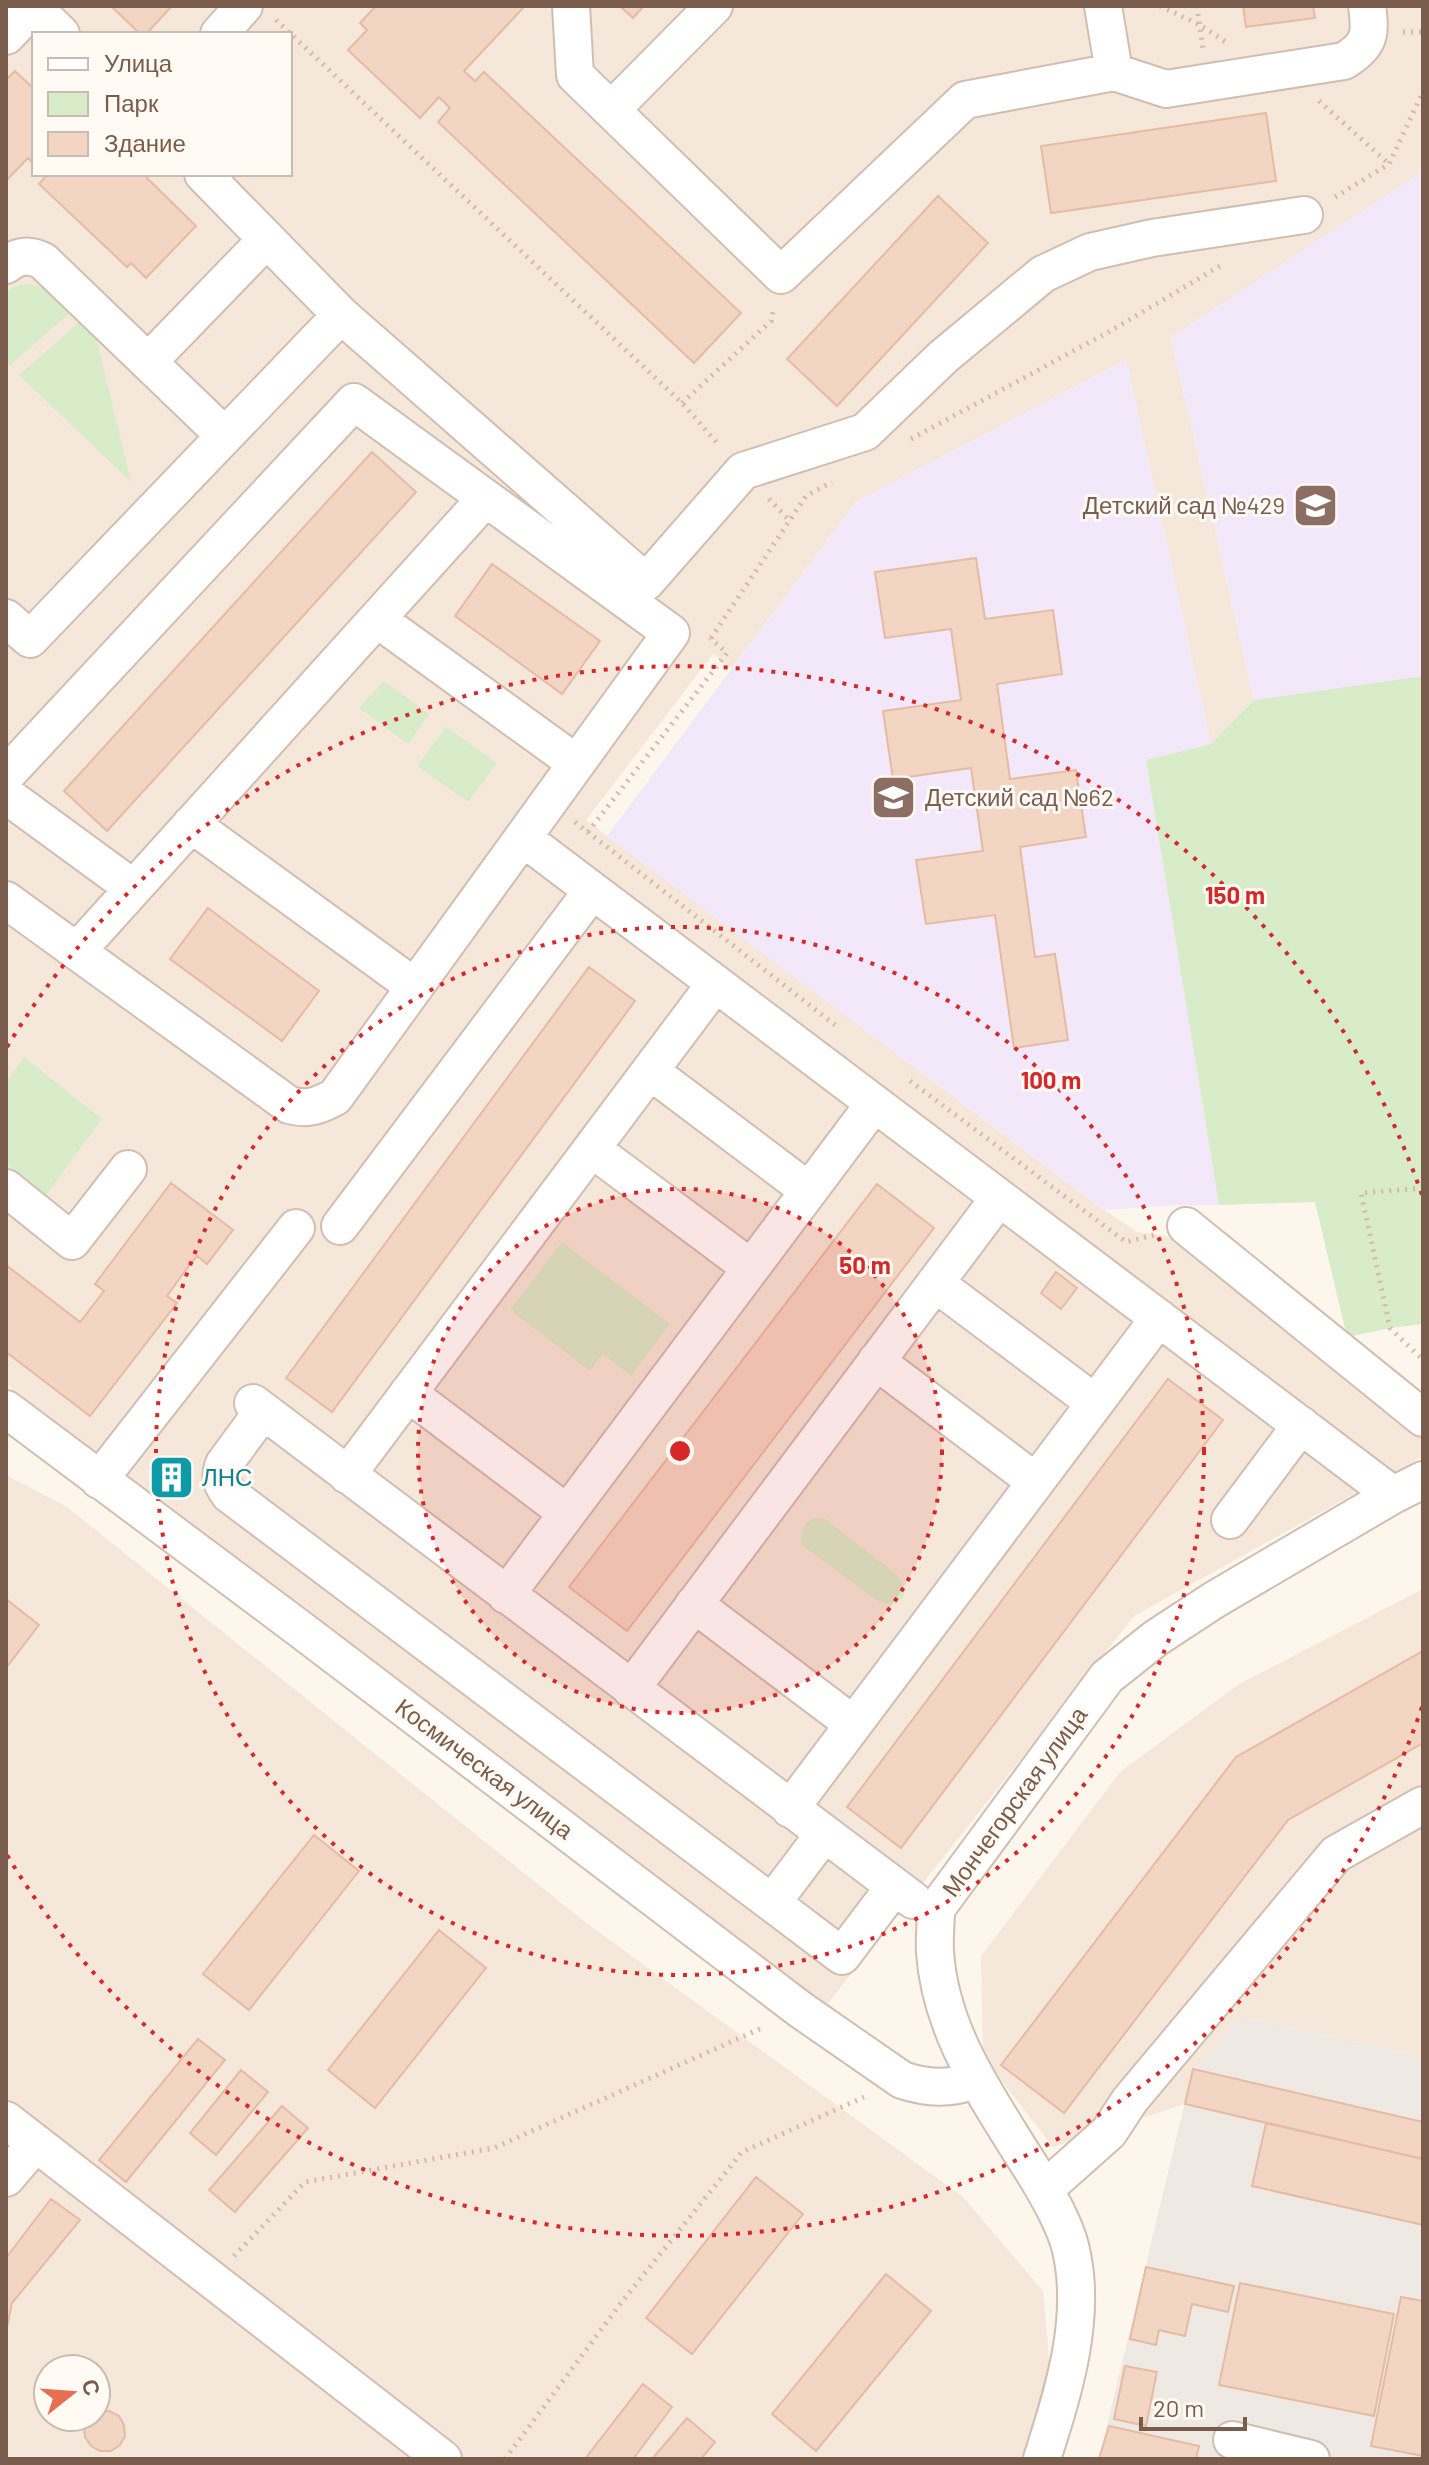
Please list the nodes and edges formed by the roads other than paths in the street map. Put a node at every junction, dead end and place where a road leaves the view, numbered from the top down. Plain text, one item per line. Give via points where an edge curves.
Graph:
1 (571, 6) edge
2 (714, 6) edge
3 (1103, 6) edge
4 (1367, 6) edge
5 (33, 7) edge
6 (258, 11) edge
7 (59, 32) edge
8 (222, 32) edge
9 (6, 36) edge
10 (1114, 72) junction
11 (611, 110) junction
12 (205, 176) edge
13 (1304, 215) road end
14 (267, 239) junction
15 (6, 265) edge
16 (341, 315) junction
17 (148, 362) junction
18 (225, 436) junction
19 (486, 498) junction
20 (6, 618) edge
21 (377, 619) junction
22 (576, 763) junction
23 (6, 775) edge
24 (6, 795) edge
25 (191, 824) junction
26 (523, 838) junction
27 (133, 888) junction
28 (592, 891) junction
29 (6, 900) edge
30 (77, 951) junction
31 (715, 984) junction
32 (415, 987) junction
33 (650, 1071) junction
34 (874, 1104) junction
35 (592, 1149) junction
36 (128, 1169) dead end
37 (6, 1188) edge
38 (809, 1191) junction
39 (999, 1198) junction
40 (340, 1226) dead end
41 (1186, 1226) road end
42 (296, 1228) dead end
43 (751, 1268) junction
44 (935, 1283) junction
45 (1159, 1318) junction
46 (876, 1361) junction
47 (408, 1393) junction
48 (1095, 1403) junction
49 (6, 1409) edge
50 (1423, 1418) edge
51 (1301, 1425) junction
52 (347, 1475) junction
53 (99, 1480) junction
54 (1036, 1482) junction
55 (1408, 1488) edge
56 (567, 1513) junction
57 (1230, 1520) dead end
58 (506, 1595) junction
59 (694, 1604) junction
60 (631, 1689) junction
61 (853, 1724) junction
62 (1423, 1805) edge
63 (790, 1809) junction
64 (824, 1834) junction
65 (894, 1887) junction
66 (772, 1903) junction
67 (936, 1909) junction
68 (976, 2080) junction
69 (6, 2120) edge
70 (36, 2143) junction
71 (6, 2178) edge
72 (1045, 2189) junction
73 (1232, 2440) dead end
74 (443, 2459) edge
75 (1042, 2459) edge
76 (1311, 2459) edge

1 - 11 street via 575,75
2 - 11 street
3 - 10 street
4 - 10 street via 1370,32 1360,51 1344,61 1166,89
5 - 7 street
5 - 9 street
6 - 8 street
10 - 11 street via 965,100 781,275
12 - 14 street
13 - 16 street via 1090,252 1043,274 943,357 865,432 743,471 646,582
14 - 16 street
14 - 17 street
15 - 17 street via 21,256 43,261
16 - 18 street
17 - 18 street
18 - 20 street via 30,639
19 - 21 street
19 - 22 street via 671,633
19 - 23 street via 354,402
21 - 22 street
21 - 25 street
22 - 26 street
24 - 27 street
25 - 27 street
25 - 32 street
26 - 28 street
26 - 32 street
27 - 30 street
28 - 31 street
28 - 40 street
29 - 30 street
30 - 32 street via 289,1105 301,1108 335,1097
31 - 33 street
31 - 34 street
33 - 35 street
33 - 38 street
34 - 38 street
34 - 39 street
35 - 43 street
35 - 47 street
36 - 37 street via 72,1241
38 - 43 street
39 - 44 street
39 - 45 street
41 - 50 street
42 - 53 street
43 - 56 street
44 - 46 street
44 - 48 street
45 - 48 street
45 - 51 street
46 - 54 street
46 - 59 street
47 - 52 street
47 - 56 street
48 - 54 street
49 - 53 street, Космическая улица
51 - 55 street
51 - 57 street
52 - 58 street
52 - 66 street via 258,1407 220,1473 229,1494
53 - 68 street, Космическая улица via 801,2010 902,2080 940,2088
54 - 61 street
55 - 67 street, Мончегорская улица via 1214,1600 1107,1677
56 - 58 street
58 - 60 street
59 - 60 street
59 - 61 street
60 - 63 street
61 - 63 street
62 - 72 street via 1336,1854 1109,2132
63 - 64 street
64 - 65 street
64 - 66 street
65 - 66 street via 842,1956
65 - 67 street via 910,1900
67 - 68 street, Мончегорская улица via 942,1995
68 - 72 street, Мончегорская улица
69 - 70 street
70 - 71 street
70 - 74 street
72 - 75 street, Мончегорская улица via 1071,2248 1077,2304 1064,2390
73 - 76 street

